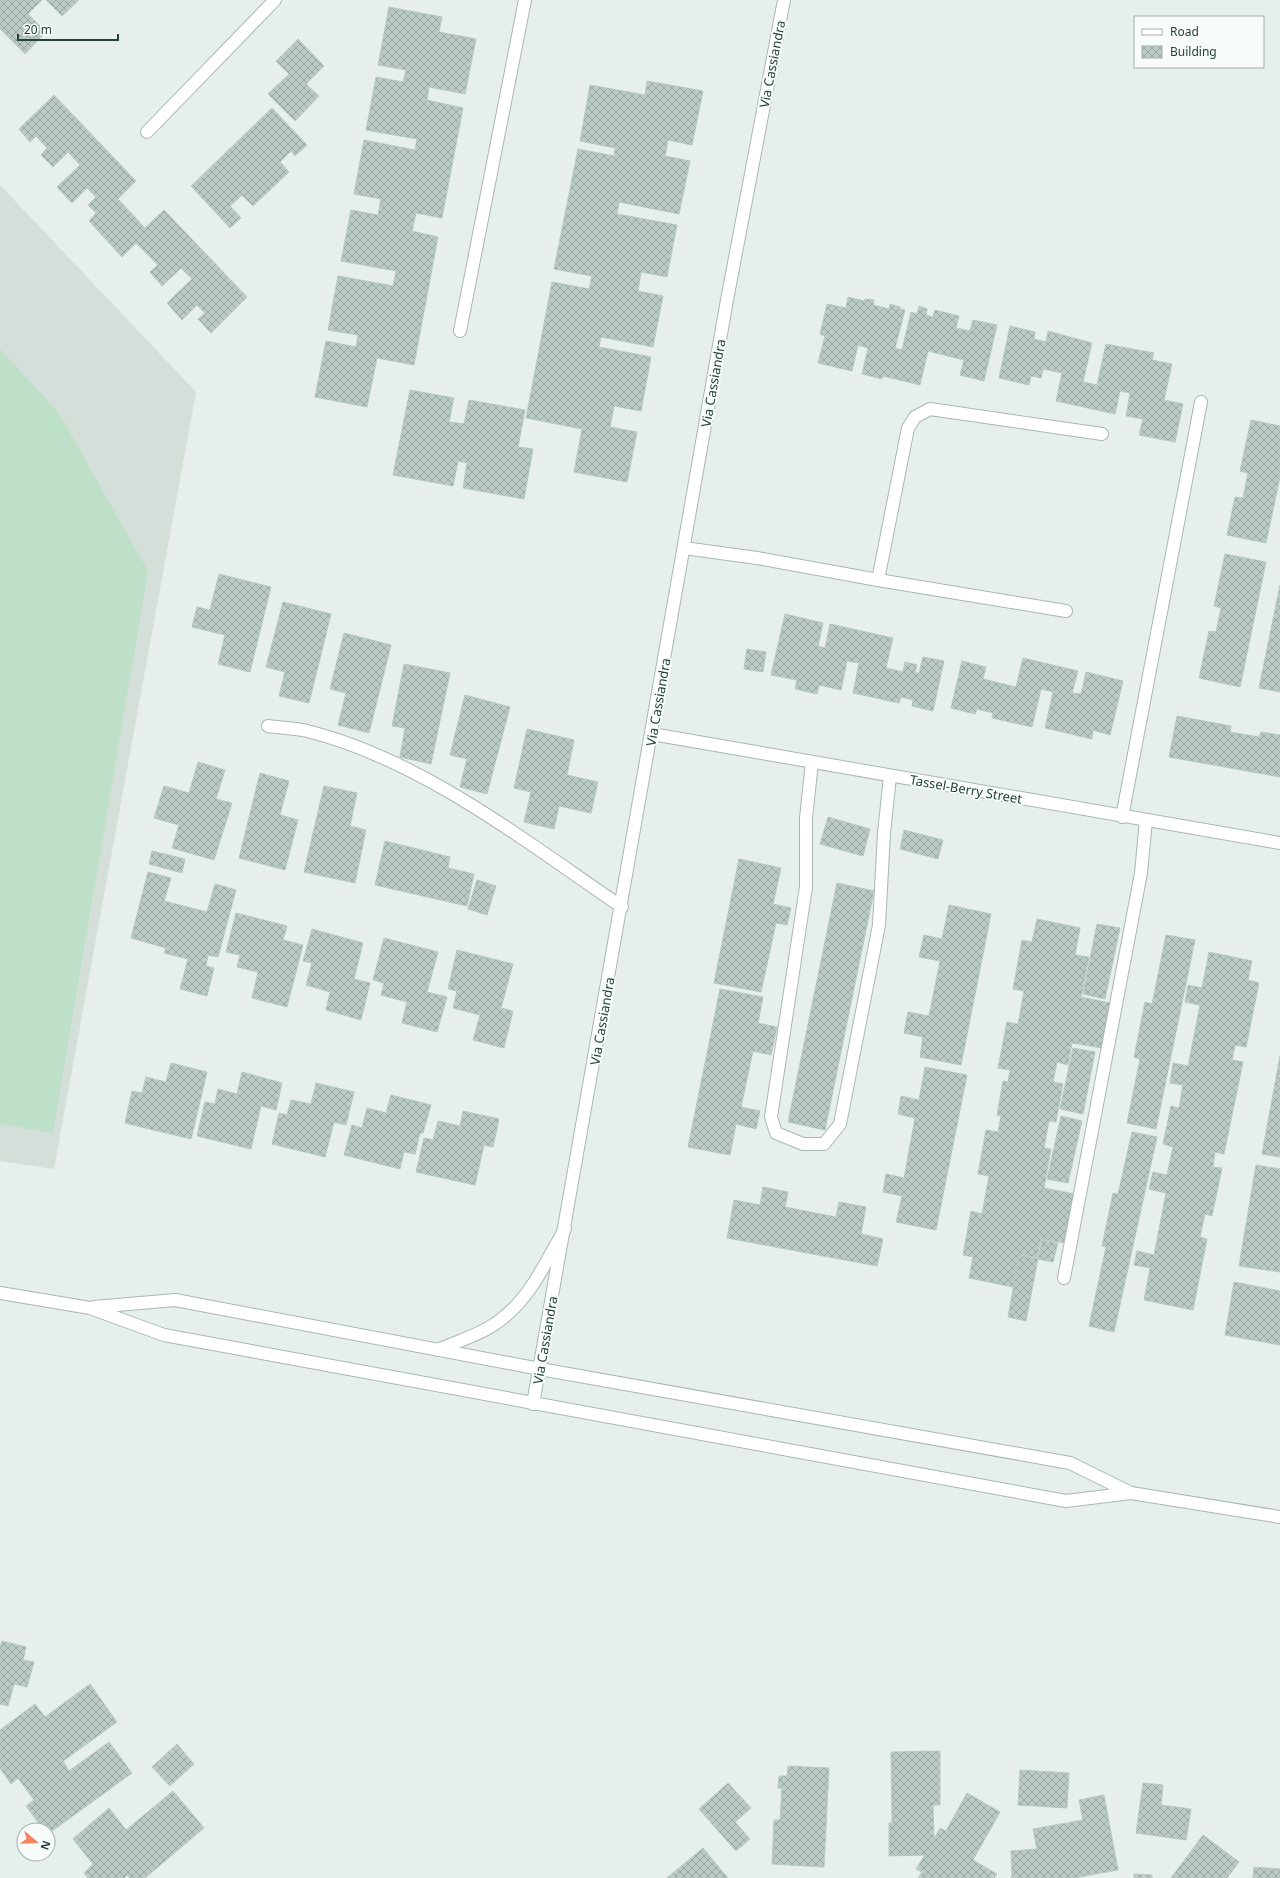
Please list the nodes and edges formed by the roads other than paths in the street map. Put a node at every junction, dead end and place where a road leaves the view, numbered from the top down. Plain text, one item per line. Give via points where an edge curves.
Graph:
1 (275, 0) edge
2 (525, 0) edge
3 (784, 0) edge
4 (147, 132) dead end
5 (460, 331) dead end
6 (1201, 402) dead end
7 (1102, 434) dead end
8 (684, 548) junction
9 (878, 580) junction
10 (1066, 611) dead end
11 (268, 726) dead end
12 (652, 734) junction
13 (812, 762) junction
14 (890, 776) junction
15 (1122, 817) junction
16 (1146, 820) junction
17 (1280, 843) edge
18 (622, 907) junction
19 (565, 1229) junction
20 (1064, 1278) dead end
21 (0, 1293) edge
22 (90, 1308) junction
23 (438, 1350) junction
24 (540, 1369) junction
25 (533, 1404) junction
26 (1131, 1493) junction
27 (1280, 1517) edge

1 - 4 street
2 - 5 street
3 - 8 street, Via Cassiandra via 727,300
6 - 15 street
7 - 9 street via 930,409 915,418 908,428
8 - 9 street via 757,558
8 - 12 street, Via Cassiandra
9 - 10 street
11 - 18 street via 306,730 391,762 481,812
12 - 13 street, Tassel-Berry Street
12 - 18 street, Via Cassiandra
13 - 14 street, Tassel-Berry Street
13 - 14 street via 806,818 806,887 771,1117 776,1133 803,1144 824,1144 840,1124 879,924
14 - 15 street, Tassel-Berry Street
15 - 16 street, Tassel-Berry Street
16 - 17 street, Tassel-Berry Street
16 - 20 street via 1141,873
18 - 19 street, Via Cassiandra
19 - 23 street via 520,1303 484,1331
19 - 24 street, Via Cassiandra
21 - 22 street
22 - 23 street via 175,1300
22 - 25 street via 164,1335
23 - 24 street
24 - 25 street, Via Cassiandra
24 - 26 street via 1070,1463
25 - 26 street via 1066,1501
26 - 27 street

